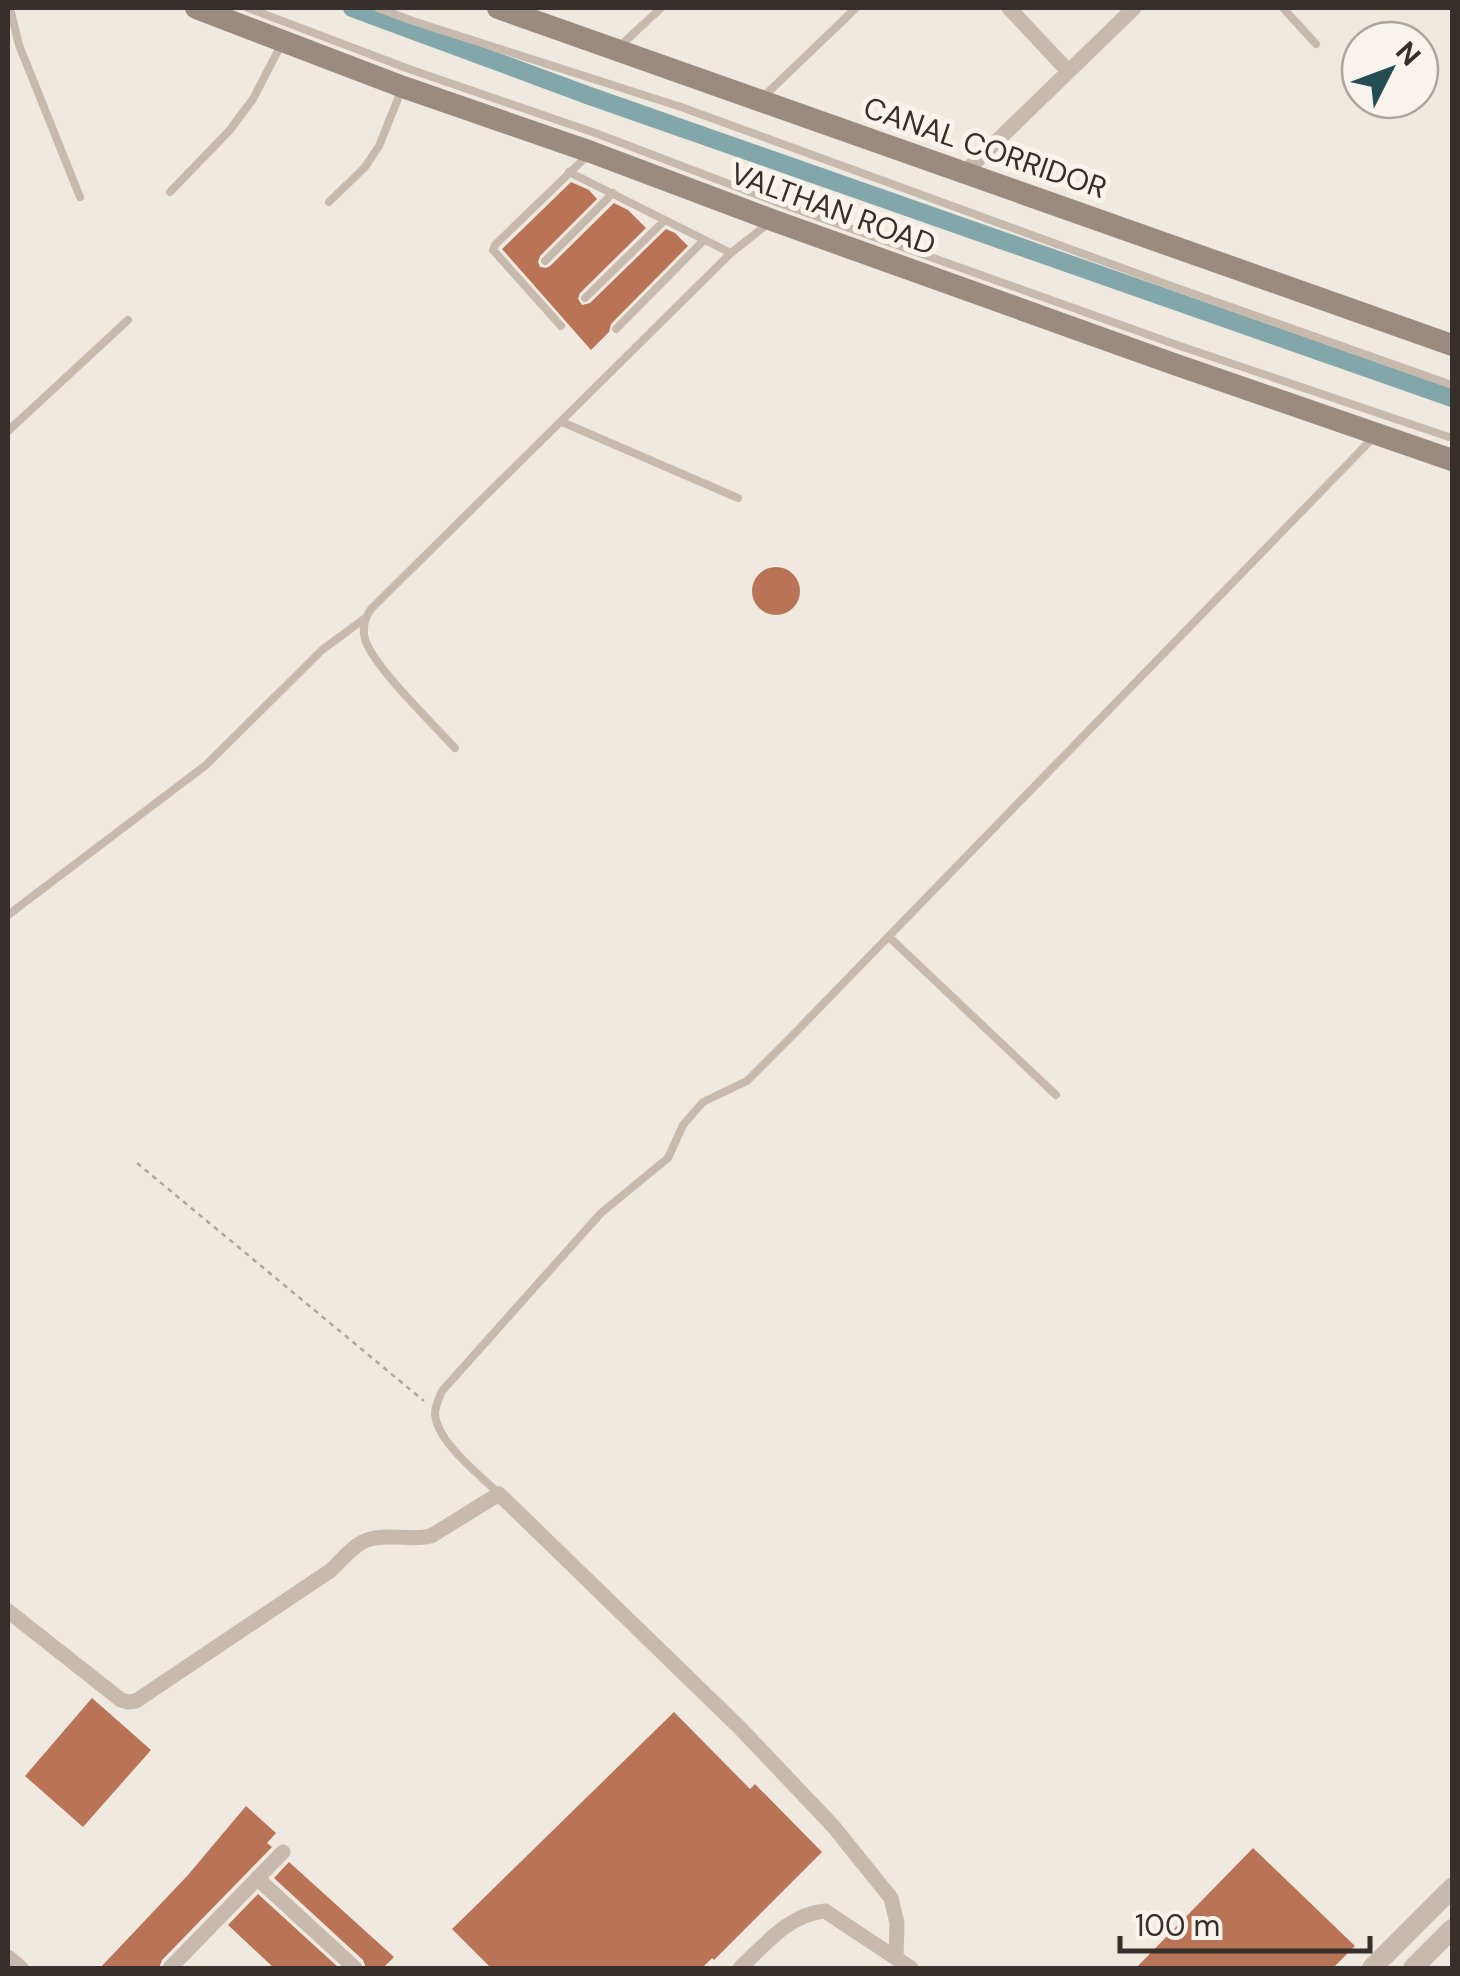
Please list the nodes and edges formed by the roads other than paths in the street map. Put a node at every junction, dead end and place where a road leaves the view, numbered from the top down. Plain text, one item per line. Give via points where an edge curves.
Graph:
1 (10, 8) edge
2 (196, 8) edge
3 (248, 8) edge
4 (378, 8) edge
5 (498, 8) edge
6 (661, 8) edge
7 (856, 8) edge
8 (1009, 8) edge
9 (1134, 8) edge
10 (1283, 8) edge
11 (283, 41) junction
12 (1316, 44) dead end
13 (616, 50) junction
14 (1068, 71) junction
15 (403, 87) junction
16 (760, 100) junction
17 (591, 152) junction
18 (570, 172) junction
19 (964, 172) junction
20 (170, 192) dead end
21 (613, 194) junction
22 (80, 198) dead end
23 (329, 202) dead end
24 (665, 220) junction
25 (772, 220) junction
26 (704, 240) junction
27 (731, 254) junction
28 (545, 261) dead end
29 (584, 298) dead end
30 (128, 320) dead end
31 (562, 326) dead end
32 (616, 328) dead end
33 (1452, 344) edge
34 (1452, 386) edge
35 (562, 422) junction
36 (8, 431) edge
37 (1376, 434) junction
38 (1452, 438) edge
39 (1452, 460) edge
40 (738, 498) dead end
41 (364, 619) junction
42 (456, 748) dead end
43 (8, 916) edge
44 (888, 937) junction
45 (1056, 1095) dead end
46 (499, 1494) junction
47 (8, 1611) edge
48 (283, 1852) dead end
49 (258, 1878) junction
50 (1452, 1888) edge
51 (1452, 1928) edge
52 (8, 1957) edge
53 (896, 1958) junction
54 (21, 1968) edge
55 (170, 1968) edge
56 (356, 1968) edge
57 (740, 1968) edge
58 (911, 1968) edge
59 (1372, 1968) edge
60 (1413, 1968) edge

1 - 22 lane
2 - 11 main road, VALTHAN ROAD
3 - 38 lane via 1177,346
4 - 34 lane via 717,120
5 - 13 main road, CANAL CORRIDOR
6 - 13 lane
7 - 16 lane
8 - 14 street
9 - 14 street
10 - 12 lane
11 - 15 main road, VALTHAN ROAD
11 - 20 lane via 253,99
13 - 16 main road, CANAL CORRIDOR
14 - 19 street
15 - 17 main road, VALTHAN ROAD
15 - 23 lane via 379,146
16 - 19 main road, CANAL CORRIDOR
17 - 18 lane
17 - 25 main road, VALTHAN ROAD
18 - 21 lane
18 - 31 lane via 494,250
19 - 33 main road, CANAL CORRIDOR
21 - 24 lane
21 - 28 lane
24 - 26 lane
24 - 29 lane
25 - 27 lane
25 - 37 main road, VALTHAN ROAD
26 - 27 lane
26 - 32 lane
27 - 35 lane
30 - 36 lane
35 - 40 lane
35 - 41 lane
37 - 39 main road, VALTHAN ROAD
37 - 44 lane
41 - 42 lane via 369,649
41 - 43 lane via 322,650 206,765
44 - 45 lane
44 - 46 lane via 747,1081 703,1102 668,1158 600,1213 442,1391 434,1410 438,1428
46 - 47 street via 431,1536 366,1540 136,1701 121,1700
46 - 53 street via 834,1826 891,1898
48 - 49 street
49 - 55 street
49 - 56 street
50 - 59 street
51 - 60 street
52 - 54 street
53 - 57 street via 825,1912 810,1912
53 - 58 street

